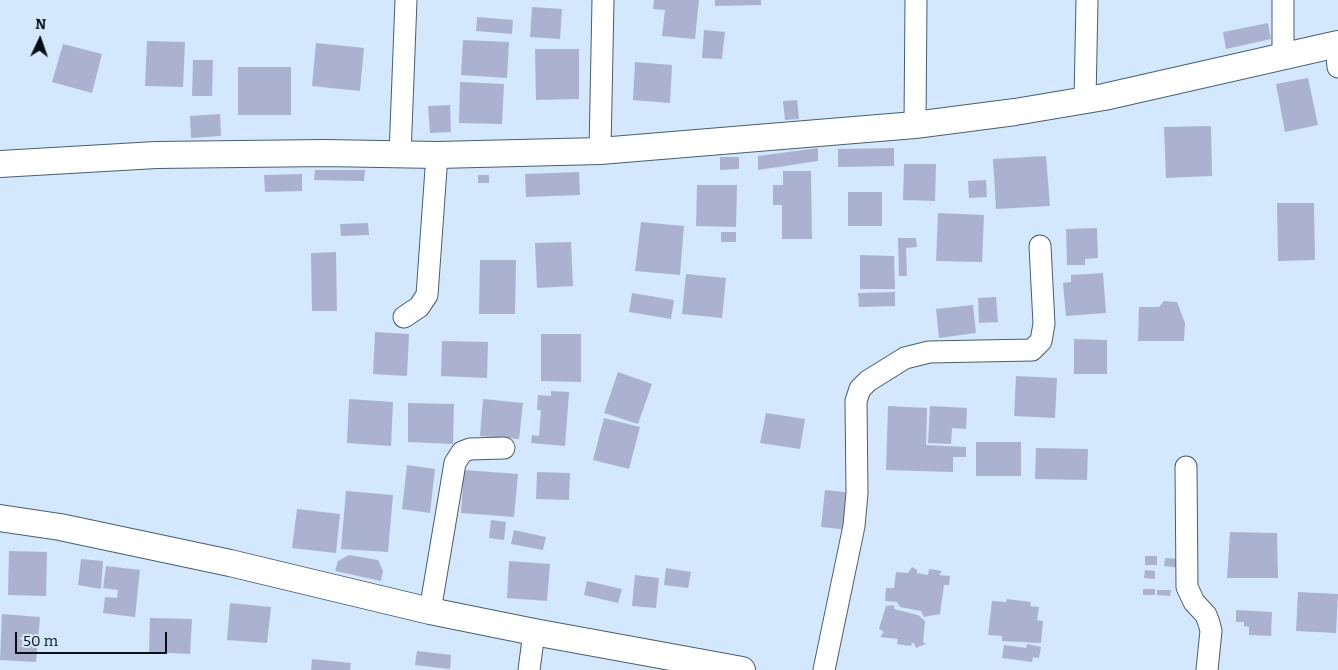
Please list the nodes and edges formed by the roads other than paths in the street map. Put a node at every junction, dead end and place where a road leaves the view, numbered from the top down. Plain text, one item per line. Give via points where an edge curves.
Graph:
1 (406, 0) edge
2 (603, 0) edge
3 (916, 0) edge
4 (1087, 0) edge
5 (1283, 0) edge
6 (1337, 52) edge
7 (1283, 58) junction
8 (1085, 100) junction
9 (915, 125) junction
10 (600, 151) junction
11 (400, 155) junction
12 (437, 155) junction
13 (0, 164) edge
14 (1040, 246) dead end
15 (404, 317) dead end
16 (504, 448) dead end
17 (1186, 467) dead end
18 (0, 518) edge
19 (430, 611) junction
20 (534, 632) junction
21 (529, 670) edge
22 (742, 670) edge
23 (824, 670) edge
24 (1207, 670) edge

1 - 11 street
2 - 10 street
3 - 9 street
4 - 8 street
5 - 7 street
6 - 7 street
7 - 8 street
8 - 9 street
9 - 10 street
10 - 12 street
11 - 12 street
11 - 13 street via 156,155
12 - 15 street via 427,295 419,307
14 - 23 street via 1044,324 1041,341 1032,350 930,352 905,358 860,388 856,401 854,526
16 - 19 street via 470,449 462,452 455,463
17 - 24 street via 1187,588 1209,622
18 - 19 street via 60,527 230,563
19 - 20 street
20 - 21 street
20 - 22 street

